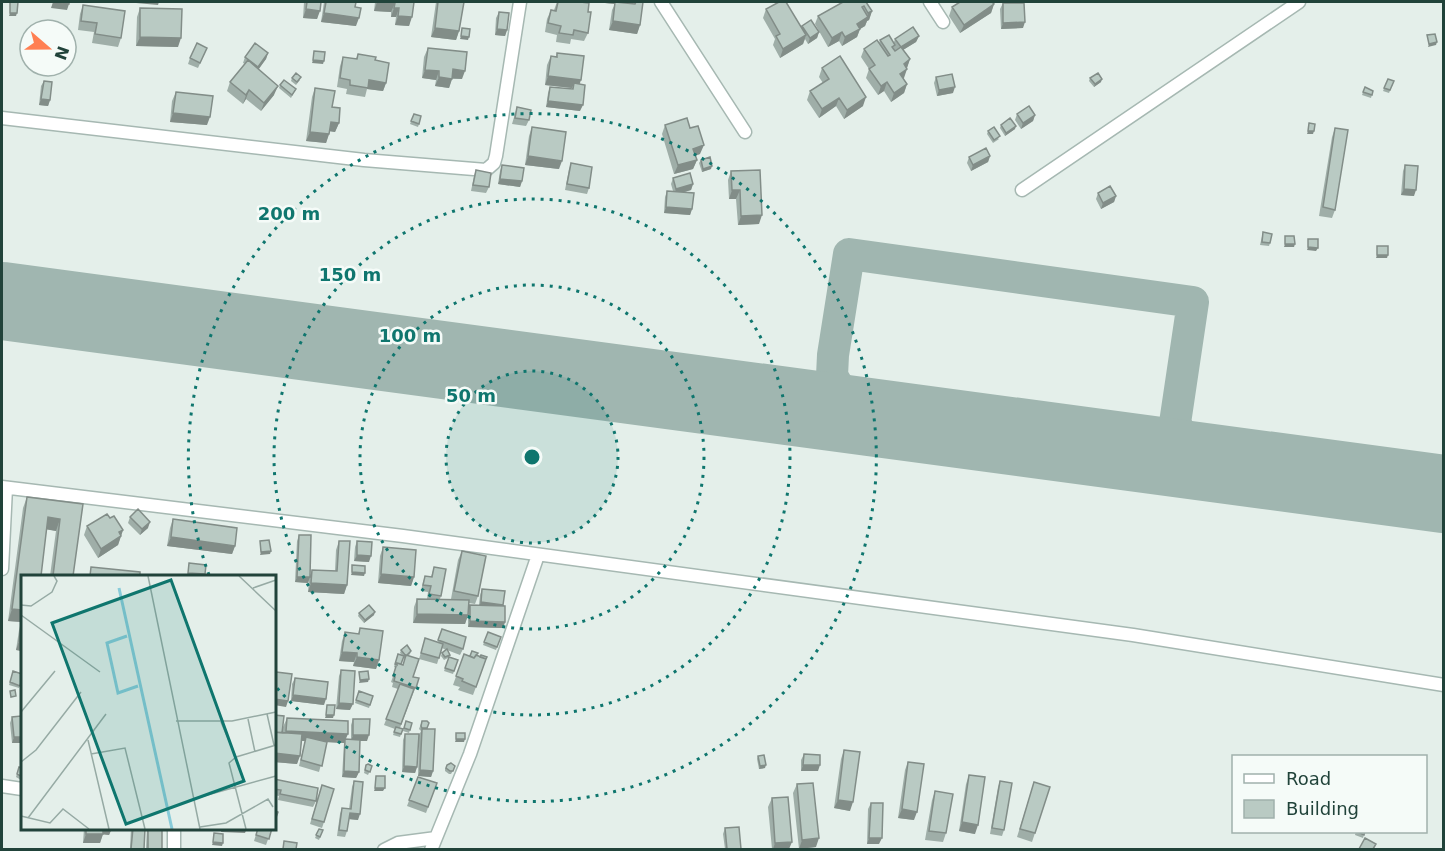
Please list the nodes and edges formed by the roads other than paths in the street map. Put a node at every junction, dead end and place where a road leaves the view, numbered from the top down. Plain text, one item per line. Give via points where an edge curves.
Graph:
1 (520, 2) edge
2 (661, 2) edge
3 (930, 2) edge
4 (1299, 2) edge
5 (943, 22) dead end
6 (2, 118) edge
7 (745, 132) dead end
8 (1022, 190) dead end
9 (4, 487) edge
10 (538, 555) junction
11 (2, 569) edge
12 (1443, 685) edge
13 (2, 786) edge
14 (21, 789) edge
15 (174, 830) edge
16 (434, 844) edge
17 (174, 849) edge
18 (384, 849) edge

1 - 6 street via 496,156 486,170 364,160
2 - 7 street
3 - 5 street
4 - 8 street
9 - 10 street
9 - 11 street
10 - 12 street via 1133,635
10 - 16 street via 470,754
13 - 14 street
15 - 17 street
16 - 18 street via 398,843

